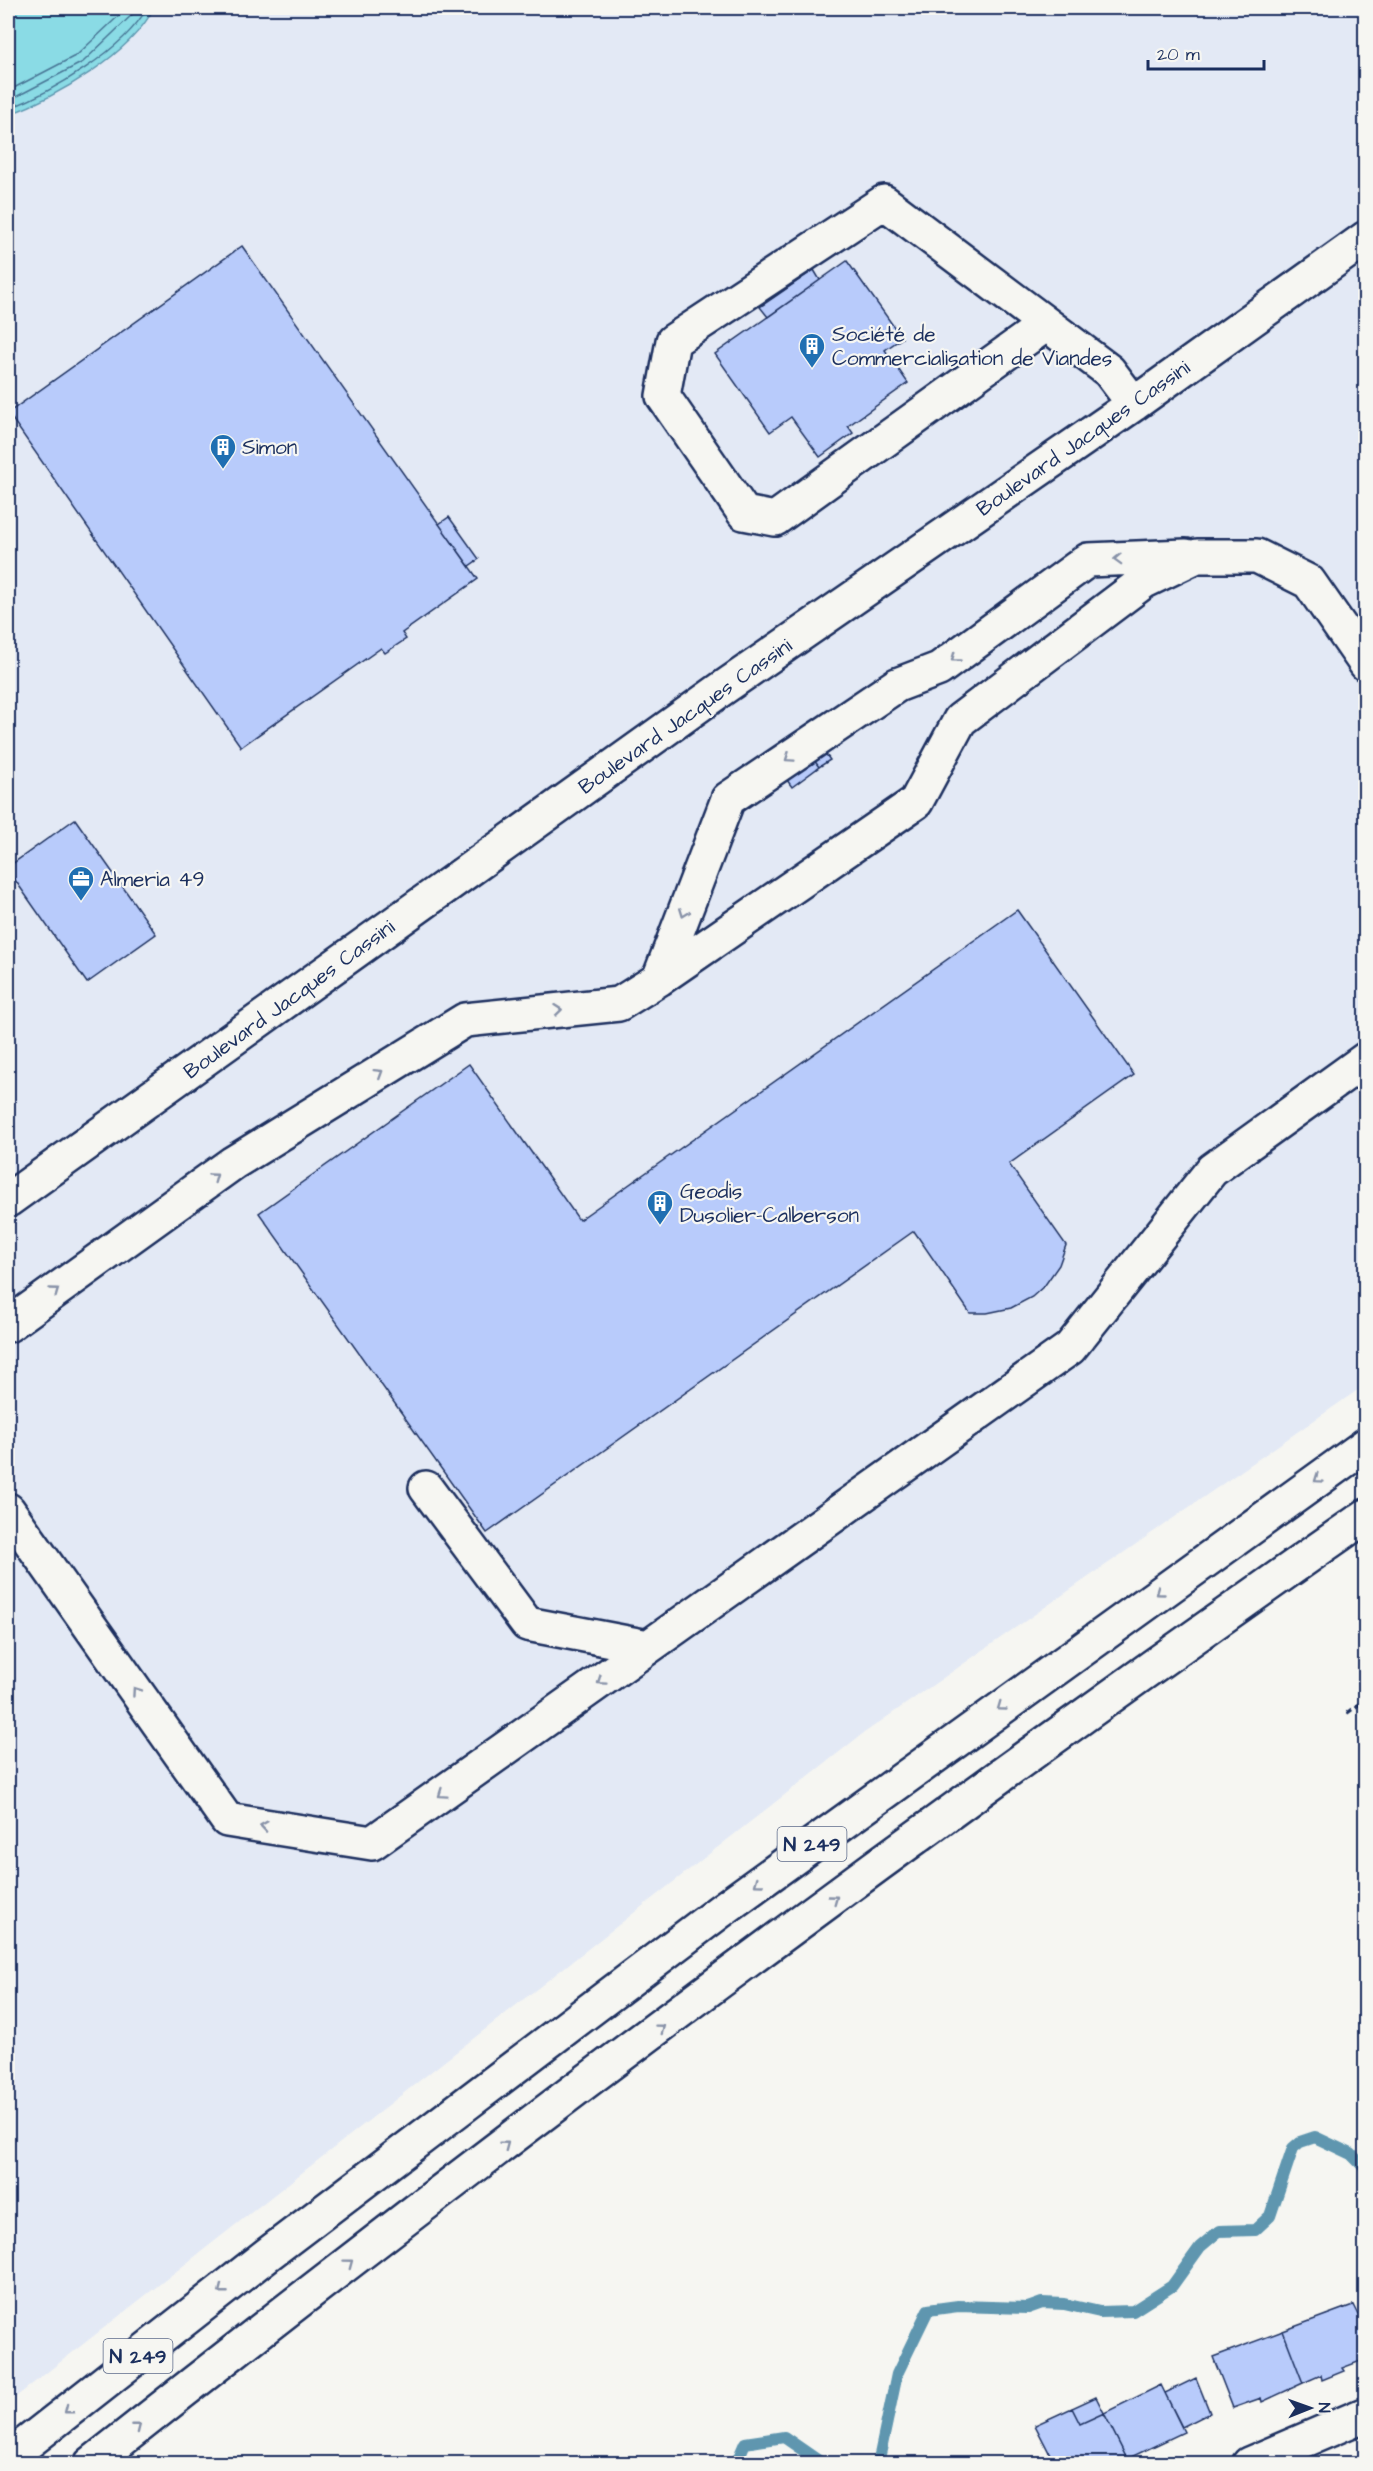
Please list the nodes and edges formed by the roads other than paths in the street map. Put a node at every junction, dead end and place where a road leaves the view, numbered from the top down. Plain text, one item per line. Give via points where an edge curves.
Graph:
1 (1365, 238) edge
2 (1045, 325) junction
3 (1134, 404) junction
4 (1197, 555) junction
5 (1365, 664) edge
6 (659, 979) junction
7 (1365, 1059) edge
8 (8, 1200) edge
9 (8, 1324) edge
10 (1365, 1445) edge
11 (426, 1488) dead end
12 (8, 1510) edge
13 (1365, 1516) edge
14 (648, 1647) junction
15 (1365, 2414) edge
16 (8, 2458) edge
17 (91, 2463) edge
18 (1249, 2463) edge

1 - 3 main road, Boulevard Jacques Cassini
2 - 2 main road via 884,202 673,341 663,396 744,513 775,519
2 - 3 main road via 1109,371
3 - 8 main road, Boulevard Jacques Cassini via 723,688
4 - 5 main road via 1257,556 1309,582
4 - 6 main road via 1143,582 960,720 916,802
4 -> 6 main road via 1088,560 939,669 897,685 728,799
9 -> 6 main road via 233,1163 465,1020 619,1004
7 - 14 main road via 1212,1170 1070,1348
10 -> 16 main road, N 249 via 718,1912 268,2254
11 - 14 main road via 528,1624
14 -> 12 main road via 372,1843 227,1820
17 -> 13 main road, N 249 via 705,1995 1000,1777
15 - 18 main road

